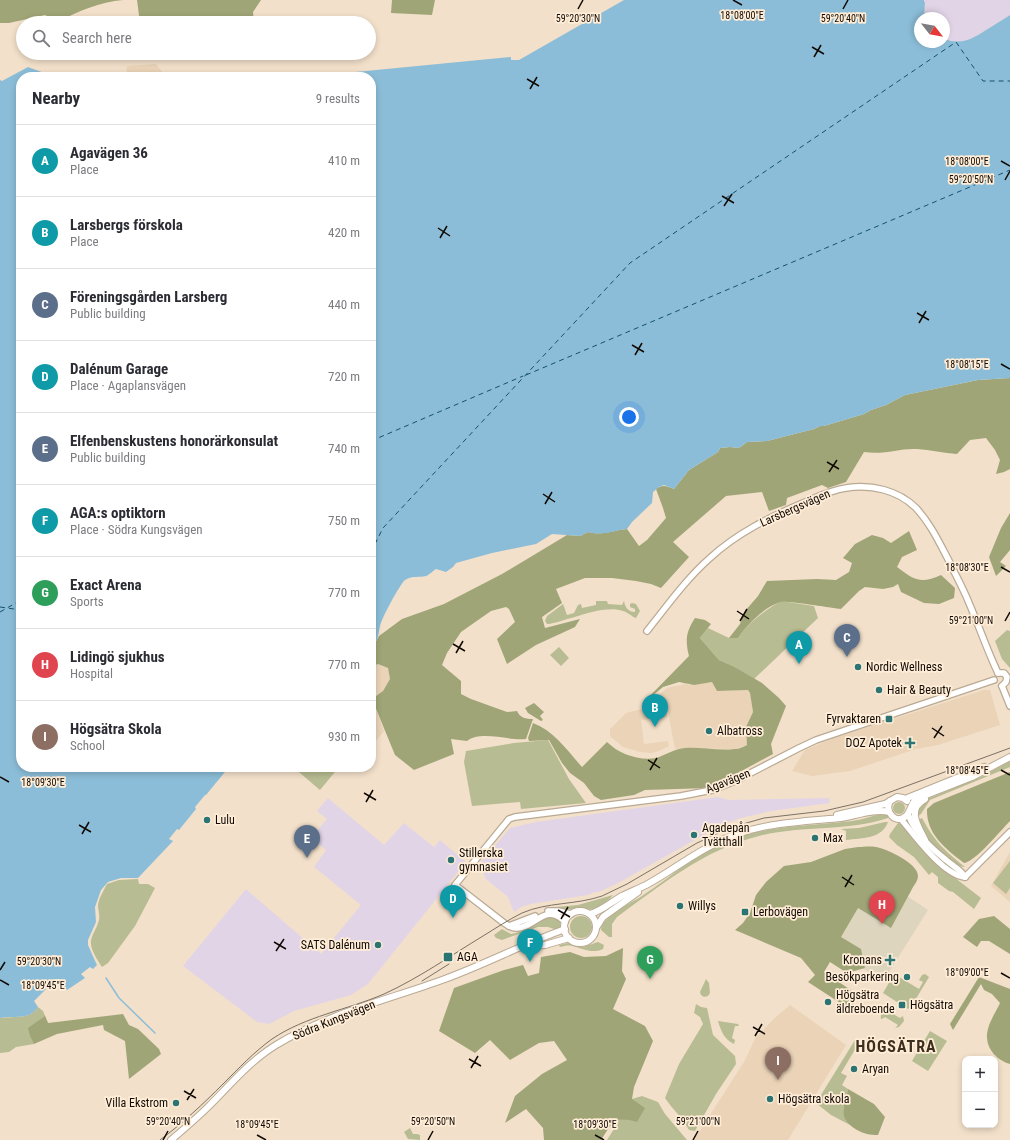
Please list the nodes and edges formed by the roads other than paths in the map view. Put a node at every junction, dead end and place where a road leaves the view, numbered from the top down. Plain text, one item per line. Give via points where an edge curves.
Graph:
1 (646, 631) dead end
2 (998, 673) junction
3 (994, 680) junction
4 (1002, 686) junction
5 (1010, 706) edge
6 (1009, 758) edge
7 (951, 786) junction
8 (905, 799) junction
9 (890, 801) junction
10 (909, 811) junction
11 (888, 812) junction
12 (901, 819) junction
13 (814, 820) junction
14 (1010, 832) edge
15 (925, 840) junction
16 (965, 877) junction
17 (647, 884) junction
18 (572, 914) junction
19 (590, 914) junction
20 (565, 922) junction
21 (509, 926) junction
22 (565, 929) junction
23 (596, 929) junction
24 (569, 938) junction
25 (525, 946) junction
26 (171, 1140) edge

1 - 2 street, Larsbergsvägen via 697,570 729,542 749,529 790,508 836,490 874,488 905,499 930,526 969,601
2 - 3 street
2 - 4 street via 1006,676 1006,682
3 - 4 street
3 - 21 street, Agavägen via 816,740 712,790 511,818 455,885
4 - 5 street
6 - 7 main road, Södra Kungsvägen
6 - 8 main road, Södra Kungsvägen
7 - 10 main road, Södra Kungsvägen via 916,799
7 - 15 main road via 918,803 914,814
8 - 9 main road, Södra Kungsvägen via 898,797
8 - 10 main road
9 - 11 main road
9 - 13 main road, Södra Kungsvägen
10 - 12 main road, Södra Kungsvägen
10 - 15 street via 912,823
11 - 12 main road via 894,818
11 - 13 main road, Södra Kungsvägen
12 - 16 street via 932,855 955,874
13 - 17 main road, Södra Kungsvägen via 764,827 733,835 699,852
14 - 16 street
15 - 16 street
17 - 19 main road, Södra Kungsvägen
17 - 23 main road, Södra Kungsvägen via 603,918
18 - 19 main road, Södra Kungsvägen via 582,911
18 - 20 main road
18 - 21 street via 548,911
19 - 23 main road via 595,920
20 - 21 street via 557,915 551,914 541,916 519,928
20 - 22 main road
22 - 24 main road
22 - 25 main road, Södra Kungsvägen
23 - 24 main road, Södra Kungsvägen via 592,939 587,942 577,943
24 - 25 main road, Södra Kungsvägen via 545,945
25 - 26 main road, Södra Kungsvägen via 463,973 292,1035 247,1067 208,1108

